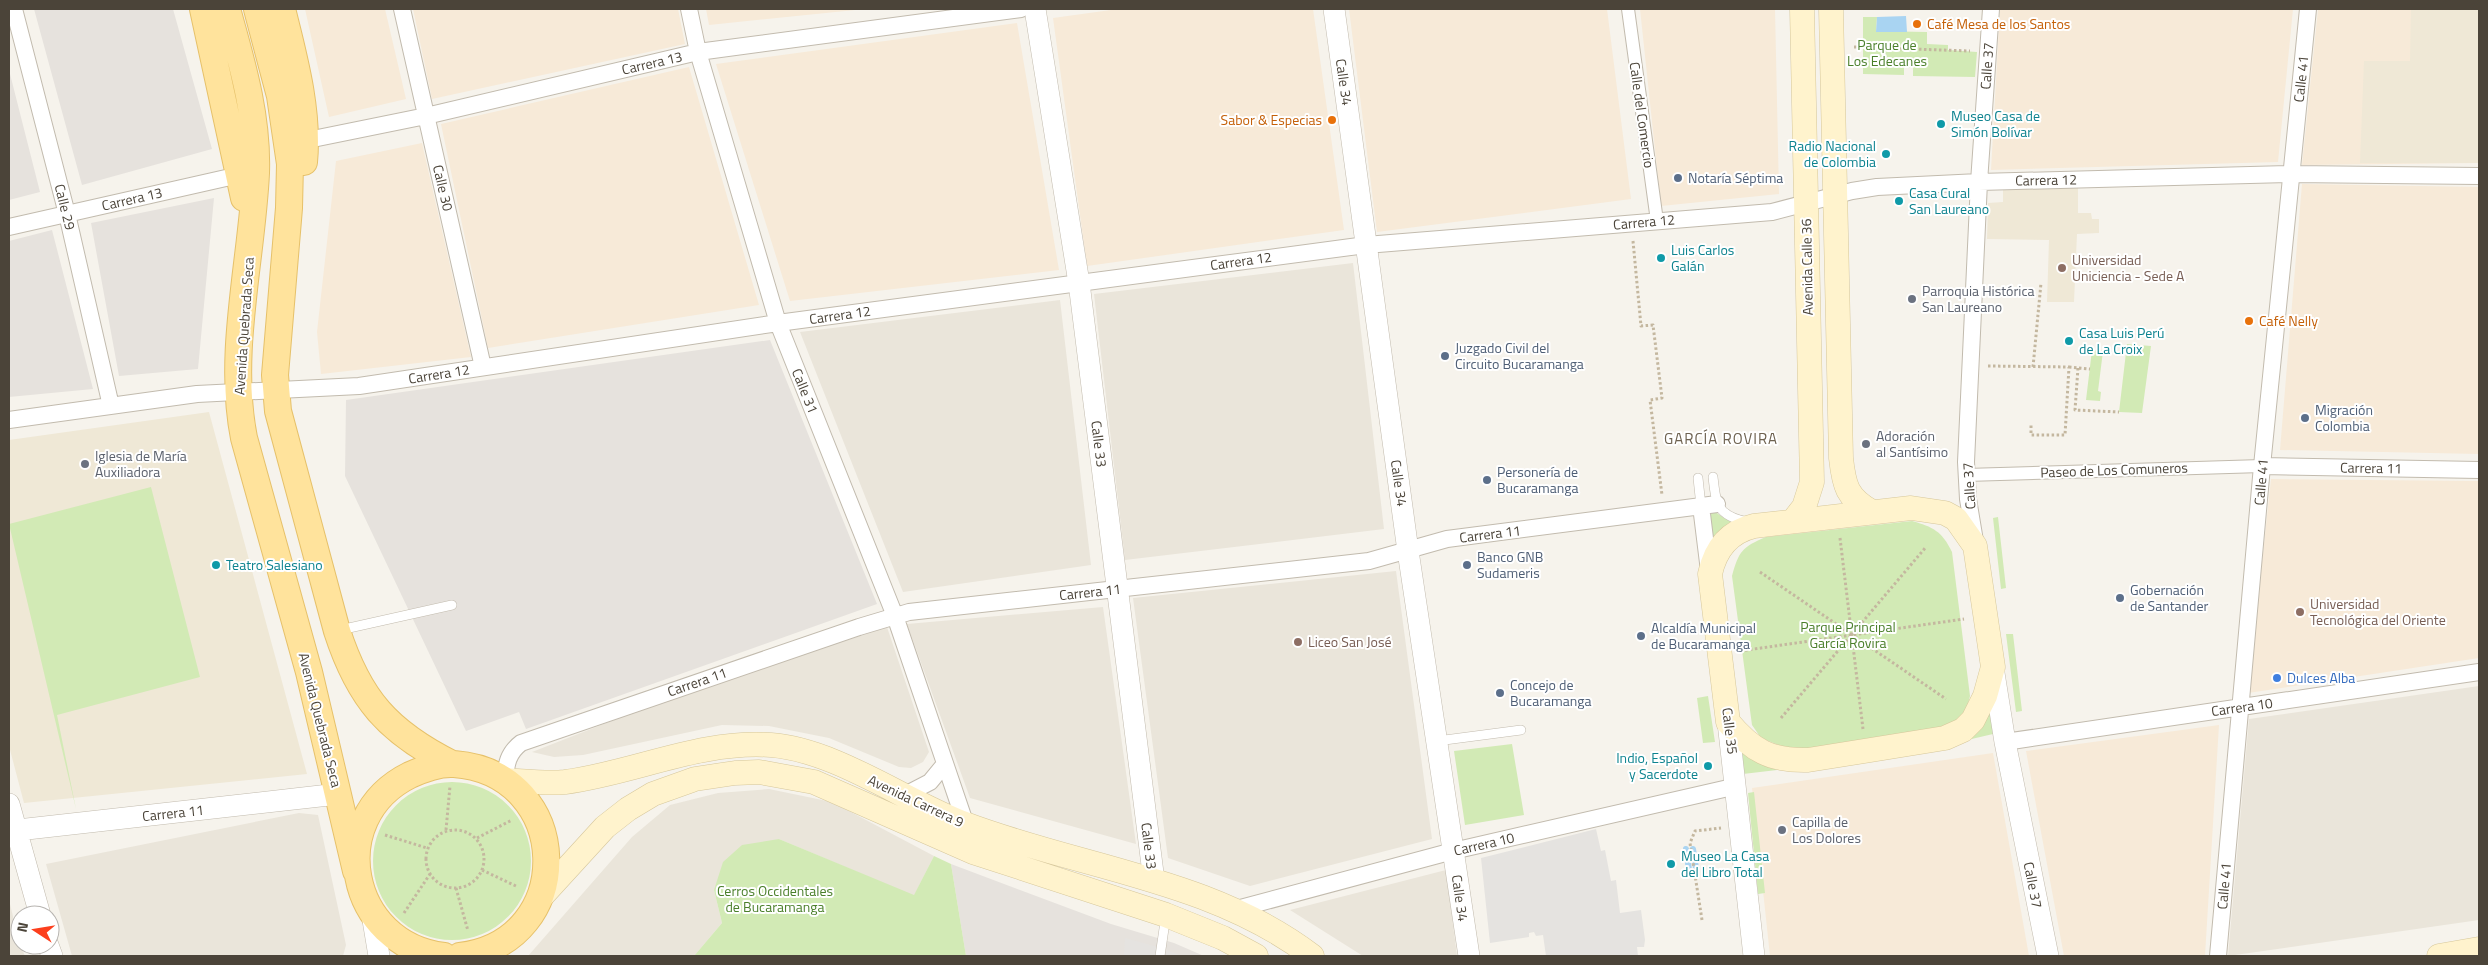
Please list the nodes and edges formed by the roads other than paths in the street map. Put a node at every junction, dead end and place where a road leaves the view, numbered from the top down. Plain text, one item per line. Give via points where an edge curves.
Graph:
1 (14, 9) edge
2 (203, 9) edge
3 (227, 9) edge
4 (257, 9) edge
5 (282, 9) edge
6 (402, 9) edge
7 (689, 9) edge
8 (1021, 9) edge
9 (1035, 9) edge
10 (1334, 9) edge
11 (1628, 9) edge
12 (1802, 9) edge
13 (1831, 9) edge
14 (1991, 9) edge
15 (2308, 9) edge
16 (698, 52) junction
17 (426, 116) junction
18 (296, 142) junction
19 (248, 173) junction
20 (2292, 174) junction
21 (2479, 176) edge
22 (1980, 182) junction
23 (1836, 195) junction
24 (1806, 204) junction
25 (67, 214) junction
26 (1657, 221) junction
27 (9, 227) edge
28 (1366, 245) junction
29 (1080, 283) junction
30 (778, 323) junction
31 (483, 367) junction
32 (275, 392) junction
33 (237, 393) junction
34 (111, 406) junction
35 (9, 420) edge
36 (2262, 466) junction
37 (2479, 470) edge
38 (1966, 475) junction
39 (1713, 476) dead end
40 (1698, 478) dead end
41 (1709, 505) junction
42 (1872, 512) junction
43 (1793, 521) junction
44 (1763, 524) junction
45 (1976, 546) junction
46 (1408, 551) junction
47 (1710, 574) junction
48 (1118, 589) junction
49 (452, 605) dead end
50 (895, 616) junction
51 (337, 631) junction
52 (1993, 667) junction
53 (2479, 672) edge
54 (2241, 707) junction
55 (1728, 722) junction
56 (1521, 730) dead end
57 (1436, 741) junction
58 (2004, 742) junction
59 (452, 764) junction
60 (944, 764) junction
61 (505, 780) junction
62 (1737, 786) junction
63 (338, 794) junction
64 (903, 796) junction
65 (9, 804) edge
66 (967, 825) junction
67 (12, 831) edge
68 (1453, 851) junction
69 (973, 852) junction
70 (356, 871) junction
71 (1154, 881) junction
72 (541, 897) junction
73 (37, 905) edge
74 (1233, 910) junction
75 (372, 914) junction
76 (1166, 915) junction
77 (384, 945) edge
78 (2479, 948) edge
79 (366, 956) edge
80 (444, 956) edge
81 (476, 956) edge
82 (1160, 956) edge
83 (1256, 956) edge
84 (1312, 956) edge
85 (1469, 956) edge
86 (1754, 956) edge
87 (2048, 956) edge
88 (2218, 956) edge
89 (2439, 956) edge

1 - 25 street, Calle 29
2 - 19 main road
3 - 19 main road via 248,83 253,117
4 - 18 main road
5 - 18 main road via 298,79
6 - 17 street, Calle 30
7 - 16 street, Calle 31
8 - 16 street, Carrera 13
9 - 29 street, Calle 33
10 - 28 street, Calle 34
11 - 26 street, Calle del Comercio
12 - 24 main road, Avenida Calle 36
13 - 23 main road
14 - 22 street, Calle 37
15 - 20 street, Calle 41
16 - 17 street, Carrera 13
16 - 30 street, Calle 31
17 - 18 street, Carrera 13
17 - 31 street, Calle 30
18 - 32 main road via 303,173 284,278
19 - 25 street, Carrera 13
19 - 33 main road, Avenida Quebrada Seca via 249,258
20 - 21 street, Carrera 12
20 - 22 street, Carrera 12
20 - 36 street, Calle 41
22 - 23 street, Carrera 12 via 1877,187
22 - 38 street, Calle 37
23 - 24 street, Carrera 12
23 - 42 main road via 1843,477 1858,504
24 - 26 street, Carrera 12 via 1772,212
24 - 43 main road, Avenida Calle 36 via 1812,482 1804,507
25 - 27 street, Carrera 13
25 - 34 street, Calle 29
26 - 28 street, Carrera 12
28 - 29 street, Carrera 12
28 - 46 street, Calle 34
29 - 30 street, Carrera 12
29 - 48 street, Calle 33
30 - 31 street, Carrera 12
30 - 50 street, Calle 31
31 - 32 street, Carrera 12 via 359,386
32 - 33 street, Carrera 12
32 - 51 main road
33 - 34 street, Carrera 12 via 197,394
33 - 63 main road, Avenida Quebrada Seca via 244,438 309,672
34 - 35 street, Carrera 12
36 - 37 street, Carrera 11
36 - 38 street, Paseo de Los Comuneros
36 - 54 street, Calle 41
38 - 45 street, Calle 37
39 - 41 lane
40 - 41 lane
41 - 44 lane via 1739,520
41 - 46 street, Carrera 11 via 1447,539
41 - 47 street, Calle 35
42 - 43 main road
42 - 45 main road via 1910,508 1945,512 1956,519
43 - 44 main road
44 - 47 main road via 1739,531 1726,541 1713,558
45 - 52 main road, Calle 37
46 - 48 street, Carrera 11 via 1375,560
46 - 57 street, Calle 34
47 - 55 main road, Calle 35
48 - 50 street, Carrera 11
48 - 71 street, Calle 33
49 - 51 lane
50 - 60 street, Calle 31
50 - 61 street, Carrera 11 via 521,743 512,750 506,764
51 - 59 main road via 356,680 377,710 399,733
52 - 55 main road via 1985,696 1973,720 1963,730 1944,738 1808,760 1787,760 1760,752 1739,736
52 - 58 street, Calle 37
53 - 54 street, Carrera 10
54 - 58 street, Carrera 10
54 - 88 street, Calle 41
55 - 62 street, Calle 35
56 - 57 lane
57 - 68 street, Calle 34
58 - 87 street, Calle 37
59 - 61 main road via 480,768
59 - 70 main road via 423,769 397,782 376,802 362,828
60 - 64 street via 930,782
60 - 66 street, Calle 31
61 - 64 main road, Avenida Carrera 9 via 562,782 688,753 734,746 773,745 835,763
61 - 72 main road via 534,809 545,837 548,868
62 - 68 street, Carrera 10
62 - 86 street, Calle 35
63 - 67 street, Carrera 11
63 - 70 main road, Avenida Quebrada Seca
64 - 66 main road, Avenida Carrera 9
65 - 67 street
66 - 69 street, Calle 31
66 - 71 main road, Avenida Carrera 9
67 - 73 street
68 - 74 street, Carrera 10
68 - 85 street, Calle 34
69 - 72 main road, Avenida Carrera 9 via 814,782 759,772 735,773 674,786 628,809 605,827
69 - 76 main road, Avenida Carrera 9
70 - 75 main road, Avenida Quebrada Seca
71 - 74 main road, Avenida Carrera 9
72 - 81 main road via 513,936
74 - 84 main road, Avenida Carrera 9 via 1268,926
75 - 77 main road, Avenida Quebrada Seca
75 - 79 street
76 - 82 lane
76 - 83 main road, Avenida Carrera 9 via 1223,938
77 - 80 main road, Avenida Quebrada Seca
78 - 89 main road

